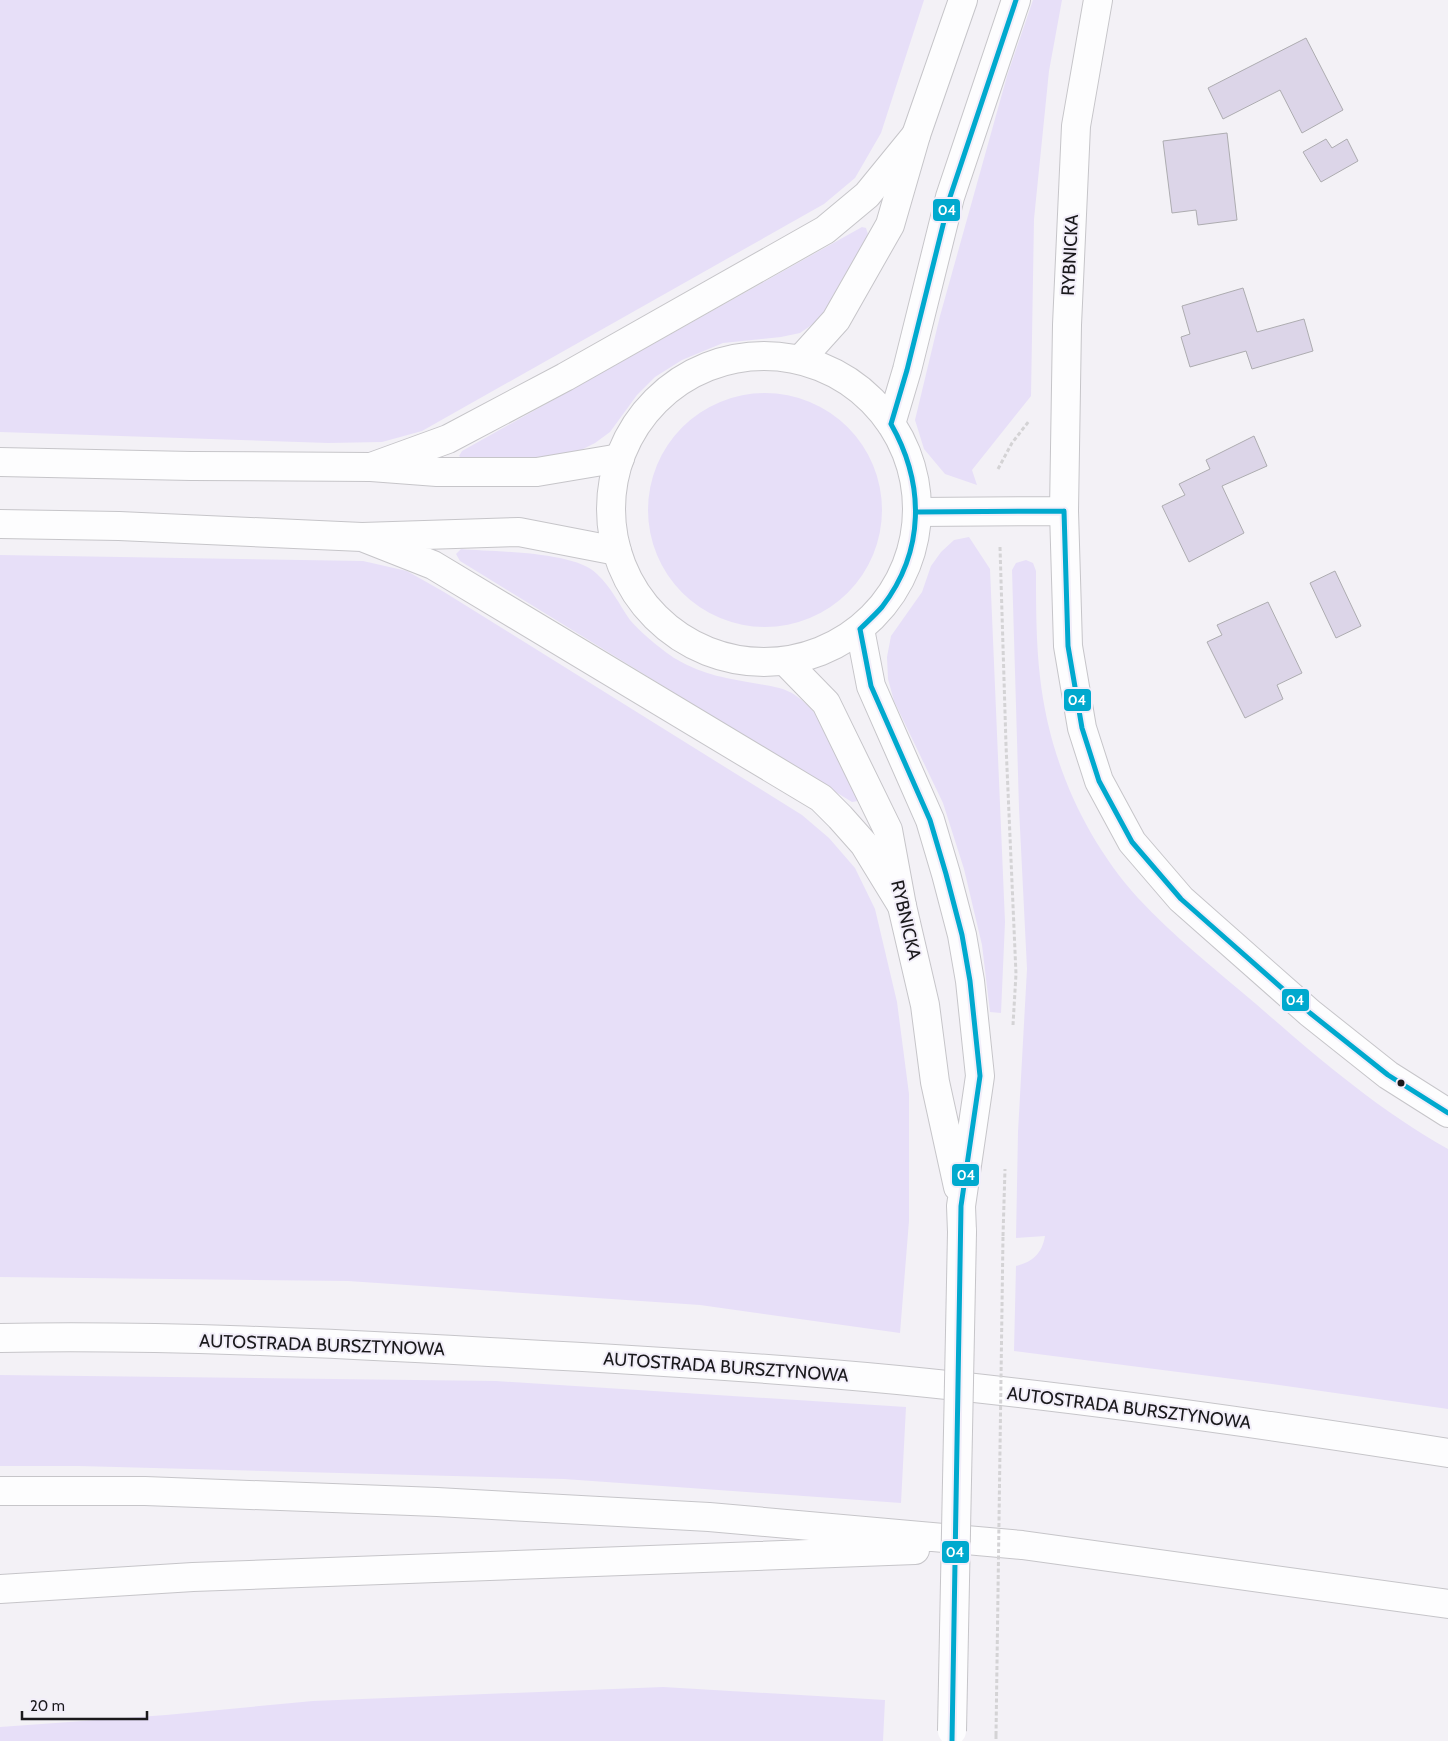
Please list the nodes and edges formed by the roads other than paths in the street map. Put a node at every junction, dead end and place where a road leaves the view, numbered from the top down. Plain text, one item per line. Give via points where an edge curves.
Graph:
1 (963, 0) edge
2 (1016, 0) edge
3 (1098, 0) edge
4 (916, 135) junction
5 (800, 360) junction
6 (891, 424) junction
7 (620, 458) junction
8 (0, 462) edge
9 (371, 467) junction
10 (1064, 511) junction
11 (917, 512) junction
12 (0, 524) edge
13 (362, 536) junction
14 (617, 551) junction
15 (860, 629) junction
16 (785, 661) junction
17 (902, 906) junction
18 (1448, 1112) edge
19 (962, 1219) junction
20 (0, 1330) edge
21 (55, 1337) junction
22 (0, 1338) edge
23 (1448, 1453) edge
24 (0, 1491) edge
25 (1022, 1545) junction
26 (0, 1589) edge
27 (1448, 1604) edge
28 (952, 1736) edge

1 - 4 main road
2 - 6 main road via 950,197
3 - 10 main road, RYBNICKA via 1076,126 1067,325
4 - 5 main road via 890,224 836,320
4 - 9 main road via 867,195 825,230 456,435
5 - 6 main road via 851,384 873,402
5 - 7 main road via 768,356 736,358 677,383 653,404 633,429
6 - 11 main road via 905,452 914,481
7 - 9 main road via 538,472 437,472
7 - 14 main road via 612,489 611,520
8 - 9 main road
10 - 11 main road
10 - 18 main road, RYBNICKA via 1068,646 1082,728 1099,781 1132,842 1181,899 1310,1013 1388,1075
11 - 15 main road via 913,545 902,576 884,605
12 - 13 main road
13 - 14 main road via 519,532
13 - 17 main road via 433,565 821,798 864,844
14 - 16 main road via 629,580 646,606 668,628 694,645 723,657 754,662
15 - 16 main road via 812,655
15 - 19 main road, RYBNICKA via 871,686 930,820 962,934 980,1076
16 - 17 main road, RYBNICKA via 826,703 888,830
17 - 19 main road, RYBNICKA via 925,1004 935,1082
19 - 28 main road, RYBNICKA, bridge
20 - 21 main road
21 - 22 main road, AUTOSTRADA BURSZTYNOWA
21 - 23 main road, AUTOSTRADA BURSZTYNOWA via 396,1347 895,1380 1059,1398
24 - 25 main road via 145,1491 457,1503 709,1517
25 - 26 main road via 193,1577
25 - 27 main road

